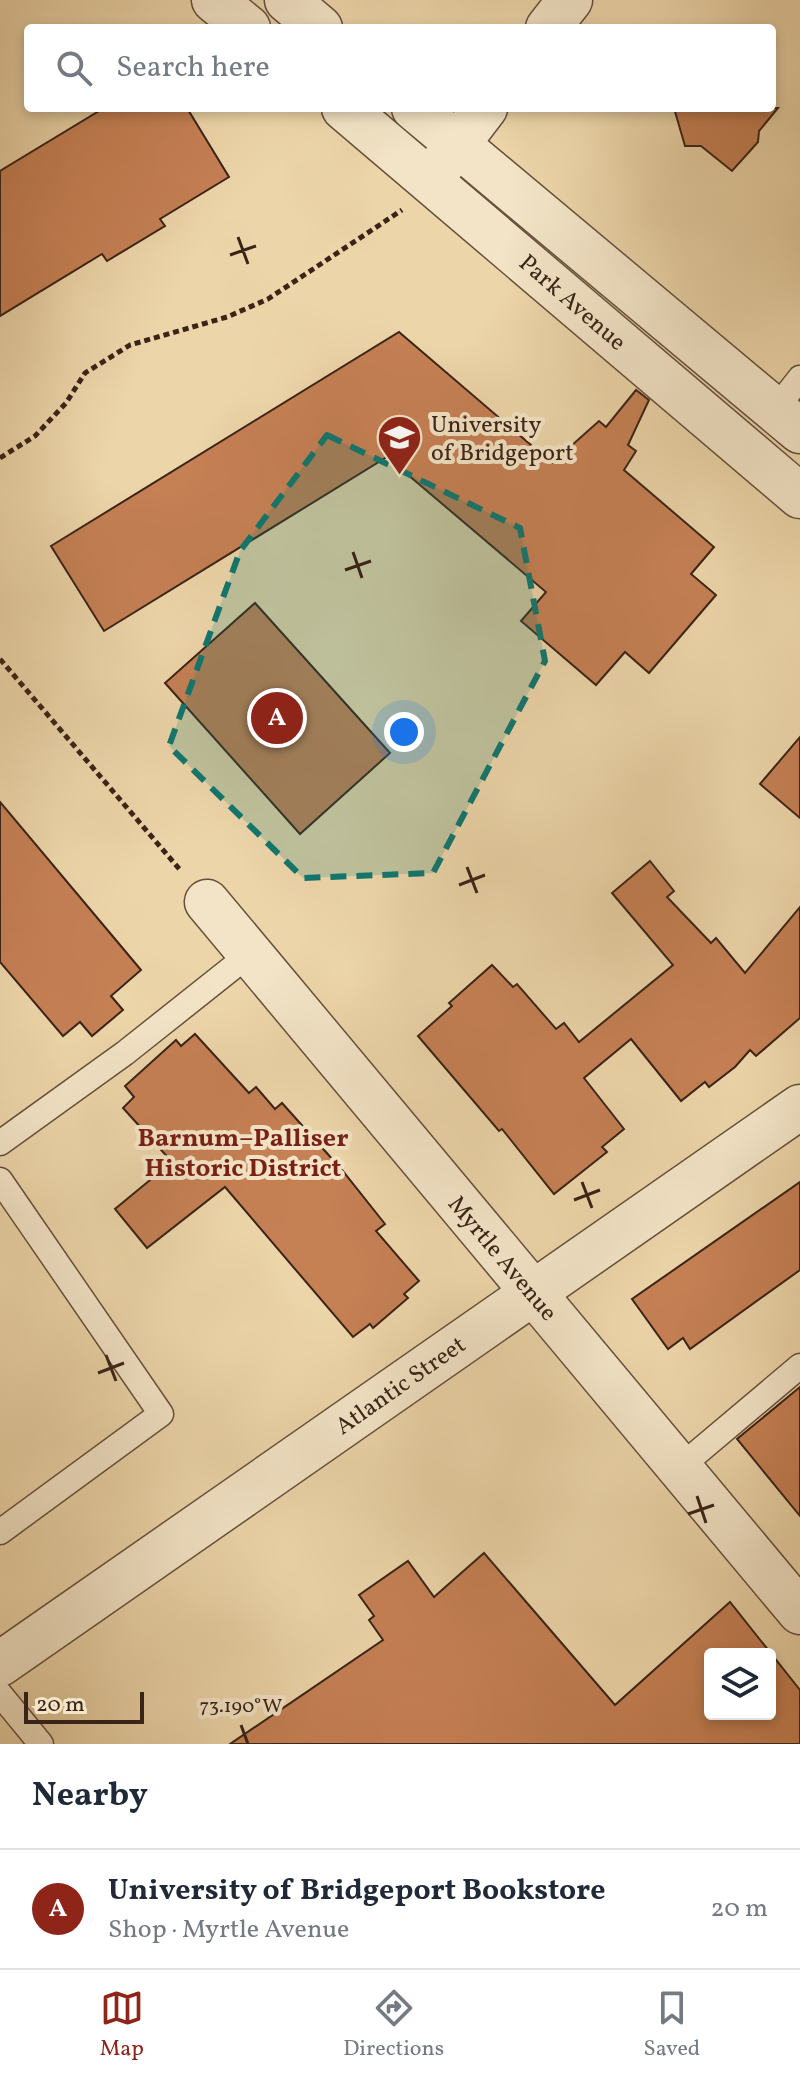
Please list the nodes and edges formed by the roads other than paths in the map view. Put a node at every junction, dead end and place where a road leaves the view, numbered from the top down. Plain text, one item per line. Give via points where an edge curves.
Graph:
1 (214, 0) edge
2 (287, 0) edge
3 (570, 0) edge
4 (243, 24) edge
5 (315, 24) edge
6 (551, 24) edge
7 (349, 112) edge
8 (419, 112) edge
9 (482, 112) edge
10 (457, 144) junction
11 (430, 180) junction
12 (792, 406) edge
13 (800, 496) edge
14 (207, 902) road end
15 (251, 953) junction
16 (800, 1107) edge
17 (0, 1143) edge
18 (0, 1180) edge
19 (532, 1293) junction
20 (800, 1366) edge
21 (679, 1468) junction
22 (0, 1532) edge
23 (800, 1612) edge
24 (0, 1664) edge
25 (0, 1694) edge
26 (41, 1744) edge

1 - 4 street
2 - 5 street
3 - 6 street
7 - 11 street, Park Avenue
8 - 10 street, Park Avenue
9 - 10 street
10 - 11 street
10 - 12 street, Park Avenue
11 - 13 street, Park Avenue
14 - 15 street, Myrtle Avenue
15 - 17 lane
15 - 19 street, Myrtle Avenue
16 - 19 street, Atlantic Street
18 - 22 lane via 161,1414
19 - 21 street, Myrtle Avenue
19 - 24 street, Atlantic Street
20 - 21 lane
21 - 23 street, Myrtle Avenue
25 - 26 lane

